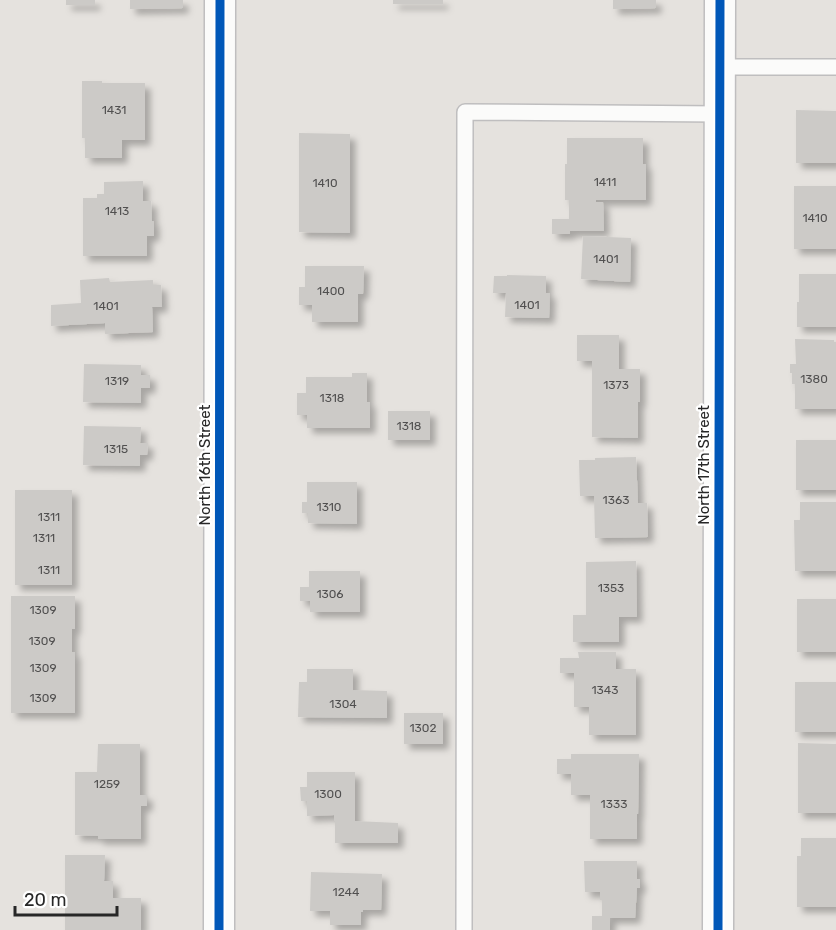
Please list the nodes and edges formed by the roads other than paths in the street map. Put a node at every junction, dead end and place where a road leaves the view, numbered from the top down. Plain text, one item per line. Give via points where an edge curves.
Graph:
1 (220, 0) edge
2 (720, 0) edge
3 (720, 67) junction
4 (836, 67) edge
5 (720, 114) junction
6 (219, 930) edge
7 (464, 930) edge
8 (718, 930) edge

1 - 6 street, North 16th Street
2 - 3 street, North 17th Street
3 - 4 lane
3 - 5 street, North 17th Street
5 - 7 lane via 465,112
5 - 8 street, North 17th Street

